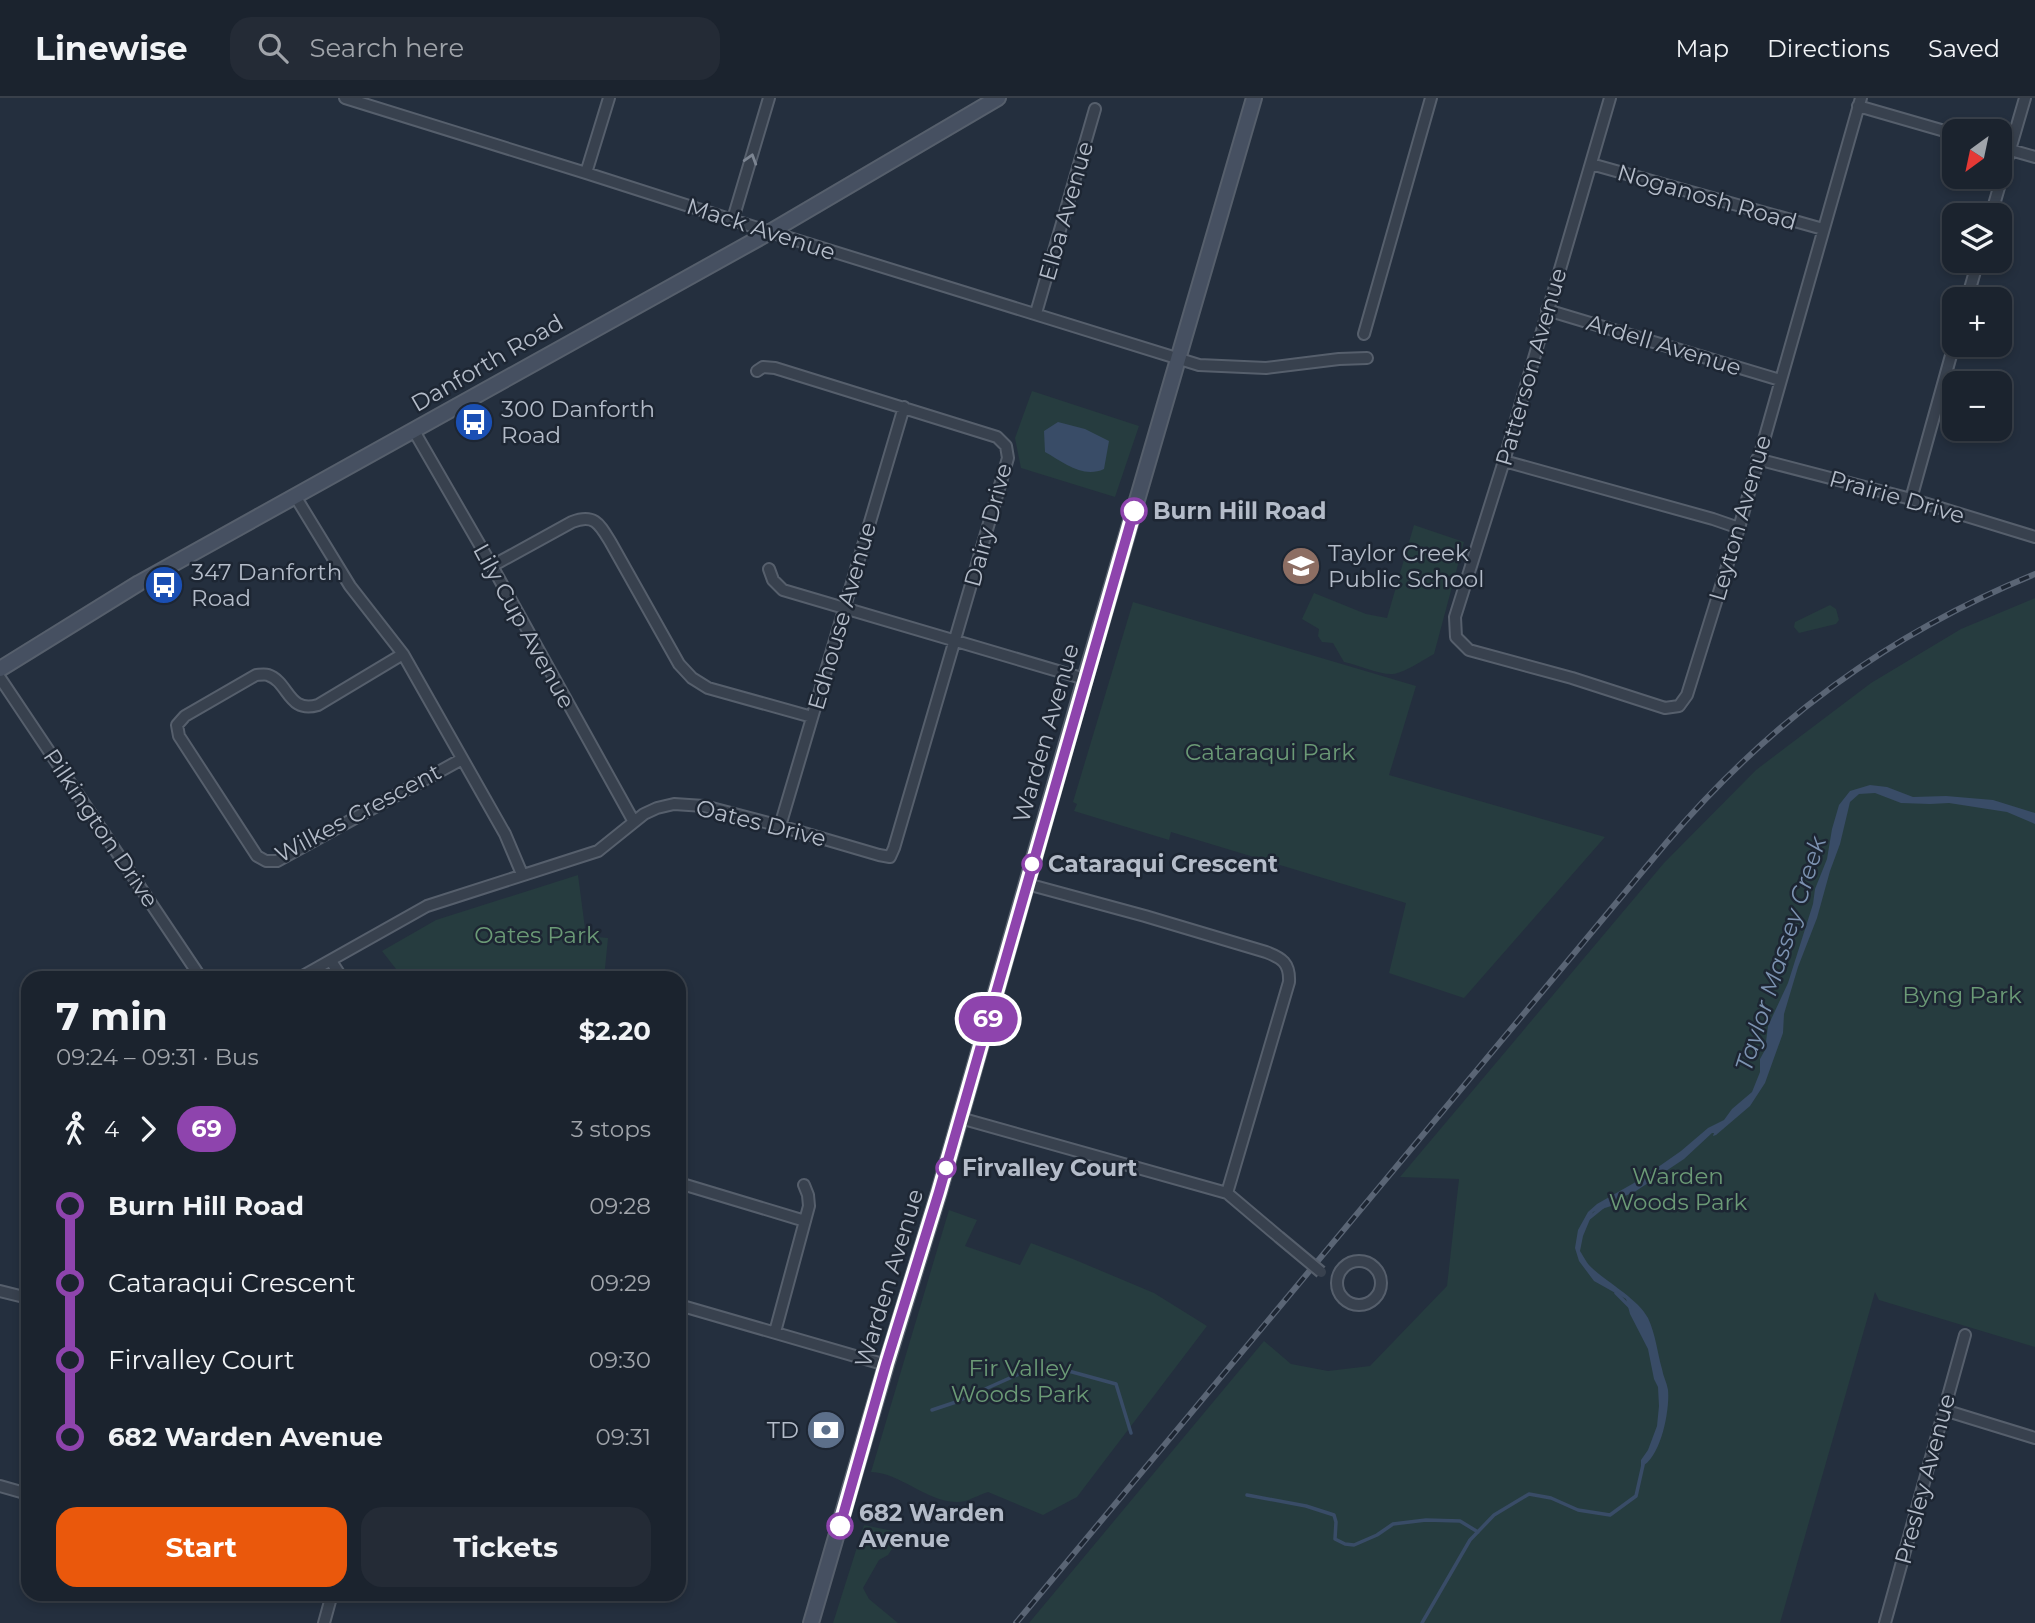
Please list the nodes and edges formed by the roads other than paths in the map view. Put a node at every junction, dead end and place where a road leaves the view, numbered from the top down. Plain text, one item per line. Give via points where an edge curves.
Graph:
1 (345, 98) edge
2 (609, 98) edge
3 (769, 98) edge
4 (1254, 98) edge
5 (1431, 98) edge
6 (1609, 98) edge
7 (2025, 98) edge
8 (990, 100) edge
9 (1860, 102) edge
10 (1096, 108) dead end
11 (1942, 130) edge
12 (2012, 131) edge
13 (2012, 151) edge
14 (2035, 157) edge
15 (1591, 164) junction
16 (586, 173) junction
17 (733, 219) junction
18 (1823, 229) junction
19 (770, 232) junction
20 (1547, 310) junction
21 (1036, 313) junction
22 (1364, 334) dead end
23 (1951, 357) edge
24 (1178, 358) junction
25 (1367, 358) dead end
26 (757, 371) dead end
27 (1780, 380) junction
28 (904, 407) junction
29 (414, 431) junction
30 (1758, 459) junction
31 (1504, 461) junction
32 (295, 496) junction
33 (1911, 499) junction
34 (1739, 528) junction
35 (2035, 537) edge
36 (492, 566) junction
37 (769, 569) dead end
38 (844, 608) junction
39 (1455, 637) joint
40 (956, 639) junction
41 (403, 654) junction
42 (0, 669) edge
43 (0, 678) edge
44 (1085, 679) junction
45 (812, 718) junction
46 (462, 759) junction
47 (634, 821) junction
48 (780, 826) junction
49 (890, 857) joint
50 (523, 874) junction
51 (1027, 884) junction
52 (331, 961) junction
53 (196, 971) edge
54 (312, 971) edge
55 (337, 971) edge
56 (960, 1118) junction
57 (686, 1185) edge
58 (804, 1185) dead end
59 (1227, 1193) junction
60 (805, 1221) junction
61 (1336, 1285) junction
62 (0, 1291) edge
63 (21, 1296) edge
64 (686, 1307) edge
65 (775, 1332) junction
66 (1965, 1335) dead end
67 (886, 1364) junction
68 (1944, 1410) junction
69 (2035, 1438) edge
70 (0, 1486) edge
71 (21, 1492) edge
72 (330, 1601) edge
73 (324, 1623) edge
74 (811, 1623) edge
75 (1885, 1623) edge

1 - 16 street, Mack Avenue
2 - 16 street
17 -> 3 street
4 - 24 main road, Warden Avenue
5 - 22 street
6 - 15 street, Patterson Avenue
7 - 12 street
8 - 19 main road, Danforth Road
9 - 11 street
9 - 18 street, Leyton Avenue
10 - 21 street, Elba Avenue
13 - 14 street
15 - 18 street, Noganosh Road
15 - 20 street, Patterson Avenue
16 - 17 street, Mack Avenue
17 - 19 street, Mack Avenue
18 - 27 street, Leyton Avenue
19 - 21 street, Mack Avenue
19 - 29 main road, Danforth Road
20 - 27 street, Ardell Avenue
20 - 31 street, Patterson Avenue
21 - 24 street, Mack Avenue
23 - 33 street
24 - 25 street via 1199,365 1266,368
24 - 44 main road, Warden Avenue
26 - 28 street, Dairy Drive via 775,369
27 - 30 street, Leyton Avenue
28 - 38 street, Edhouse Avenue
28 - 40 street, Dairy Drive via 997,437 1006,446 1008,458
29 - 32 main road, Danforth Road
29 - 36 street, Lily Cup Avenue
30 - 33 street, Prairie Drive
30 - 34 street, Leyton Avenue
31 - 34 street
31 - 39 street, Patterson Avenue via 1455,617
32 - 41 street via 362,604
32 - 42 main road, Danforth Road via 139,583
33 - 35 street, Prairie Drive
34 - 39 street, Leyton Avenue via 1687,695 1679,706 1665,708 1469,650
36 - 45 street via 572,522 592,519 679,664 692,678 708,688
36 - 47 street, Lily Cup Avenue
37 - 38 street via 783,590
38 - 40 street
38 - 45 street, Edhouse Avenue
40 - 44 street
40 - 49 street, Dairy Drive
41 - 46 street
41 - 46 street, Wilkes Crescent via 311,707 292,700 267,674 256,675 185,716 177,725 179,736 257,856 266,861 277,861
43 - 53 street, Pilkington Drive
44 - 51 main road, Warden Avenue
45 - 48 street, Edhouse Avenue
46 - 50 street
47 - 48 street, Oates Drive via 674,804 704,806
47 - 50 street, Oates Drive via 598,851
48 - 49 street, Oates Drive
50 - 52 street via 427,906
51 - 56 main road, Warden Avenue
51 - 59 street via 1266,952 1286,963 1289,982
52 - 54 street
52 - 55 street
56 - 59 street
56 - 67 main road, Warden Avenue
57 - 60 street
58 - 60 street via 809,1206
59 - 61 street, bridge
60 - 65 street
61 - 61 street via 1344,1301 1356,1306 1374,1300 1381,1283 1375,1268 1358,1261 1340,1271
62 - 63 street
64 - 65 street
65 - 67 street
66 - 68 street, Presley Avenue
67 - 74 main road, Warden Avenue
68 - 69 street
68 - 75 street, Presley Avenue
70 - 71 street
72 - 73 street

